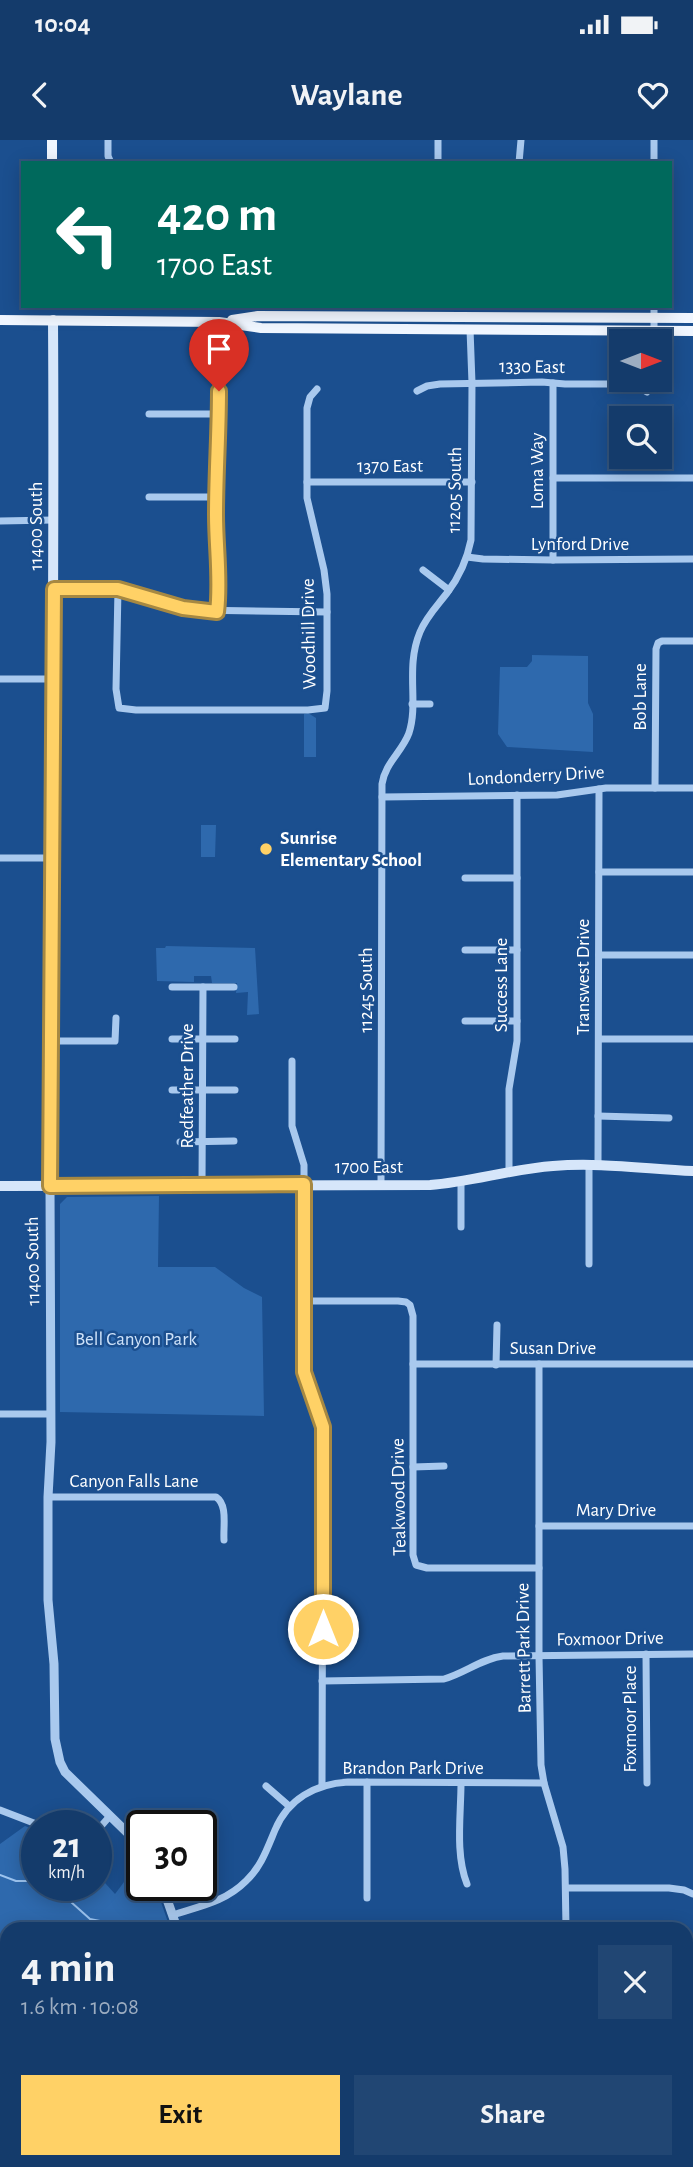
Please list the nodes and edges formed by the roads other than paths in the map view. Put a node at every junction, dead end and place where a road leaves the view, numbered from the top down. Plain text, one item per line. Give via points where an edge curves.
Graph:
1 (52, 140) edge
2 (108, 140) edge
3 (438, 140) edge
4 (521, 140) edge
5 (654, 140) edge
6 (52, 161) edge
7 (110, 161) edge
8 (438, 161) edge
9 (519, 161) edge
10 (654, 161) edge
11 (52, 308) edge
12 (654, 312) edge
13 (693, 318) edge
14 (0, 320) edge
15 (53, 320) junction
16 (219, 322) junction
17 (470, 329) junction
18 (609, 330) edge
19 (672, 330) edge
20 (693, 331) edge
21 (472, 383) junction
22 (553, 383) junction
23 (609, 384) edge
24 (317, 389) dead end
25 (417, 391) dead end
26 (149, 414) dead end
27 (219, 414) junction
28 (553, 478) junction
29 (693, 478) edge
30 (307, 482) junction
31 (472, 482) junction
32 (149, 497) dead end
33 (216, 497) junction
34 (53, 520) junction
35 (0, 521) edge
36 (467, 557) junction
37 (693, 559) edge
38 (553, 560) junction
39 (423, 570) dead end
40 (54, 589) junction
41 (118, 589) junction
42 (449, 590) junction
43 (217, 612) junction
44 (327, 612) junction
45 (693, 640) edge
46 (0, 679) edge
47 (54, 679) junction
48 (430, 704) dead end
49 (412, 705) junction
50 (655, 788) junction
51 (693, 788) edge
52 (599, 789) junction
53 (517, 795) junction
54 (382, 797) junction
55 (0, 858) edge
56 (52, 858) junction
57 (599, 872) junction
58 (693, 872) edge
59 (465, 878) dead end
60 (517, 878) junction
61 (465, 950) dead end
62 (517, 950) junction
63 (599, 955) junction
64 (693, 955) edge
65 (172, 987) dead end
66 (202, 987) junction
67 (234, 987) dead end
68 (116, 1017) dead end
69 (465, 1021) dead end
70 (517, 1021) junction
71 (172, 1039) dead end
72 (202, 1039) junction
73 (235, 1039) dead end
74 (598, 1039) junction
75 (693, 1039) edge
76 (52, 1041) junction
77 (292, 1061) dead end
78 (172, 1090) dead end
79 (202, 1090) junction
80 (235, 1090) dead end
81 (598, 1116) junction
82 (669, 1118) dead end
83 (180, 1142) dead end
84 (202, 1142) junction
85 (234, 1142) dead end
86 (594, 1166) junction
87 (693, 1171) edge
88 (509, 1173) junction
89 (461, 1183) junction
90 (304, 1184) junction
91 (382, 1184) junction
92 (202, 1185) junction
93 (0, 1186) edge
94 (50, 1186) junction
95 (461, 1227) dead end
96 (589, 1264) dead end
97 (303, 1301) junction
98 (497, 1325) dead end
99 (413, 1364) junction
100 (496, 1364) junction
101 (539, 1364) junction
102 (693, 1364) edge
103 (0, 1414) edge
104 (51, 1415) junction
105 (413, 1466) junction
106 (444, 1466) dead end
107 (48, 1497) junction
108 (539, 1526) junction
109 (693, 1526) edge
110 (223, 1540) dead end
111 (539, 1568) junction
112 (646, 1654) junction
113 (693, 1654) edge
114 (539, 1656) junction
115 (322, 1681) junction
116 (367, 1782) junction
117 (461, 1783) junction
118 (544, 1783) junction
119 (647, 1783) dead end
120 (266, 1786) dead end
121 (322, 1786) junction
122 (289, 1806) junction
123 (0, 1810) edge
124 (102, 1810) edge
125 (21, 1818) edge
126 (112, 1820) edge
127 (126, 1832) edge
128 (467, 1884) dead end
129 (566, 1888) junction
130 (693, 1894) edge
131 (367, 1898) dead end
132 (168, 1901) edge
133 (173, 1915) junction
134 (175, 1922) edge
135 (566, 1922) edge

1 - 6 main road
2 - 7 street
3 - 8 street
4 - 9 street
5 - 10 street
11 - 15 main road, 11400 South
12 - 13 main road
12 - 16 main road via 258,316
14 - 15 main road
15 - 16 main road
15 - 34 main road, 11400 South
16 - 17 main road via 261,328
16 - 27 street
17 - 18 main road
17 - 21 street, 11205 South
19 - 20 main road
21 - 22 street, 1330 East
21 - 25 street, 1330 East via 440,384
21 - 31 street, 11205 South
22 - 23 street, 1330 East
22 - 28 street, Loma Way
24 - 30 street, Woodhill Drive via 307,408
26 - 27 street
27 - 33 street
28 - 29 street
28 - 38 street, Loma Way
30 - 31 street, 1370 East
30 - 44 street, Woodhill Drive via 308,510 326,582
31 - 36 street, 11205 South
32 - 33 street
33 - 43 street
34 - 35 street
34 - 40 main road, 11400 South
36 - 38 street, Lynford Drive
36 - 42 street, 11205 South
37 - 38 street, Lynford Drive
39 - 42 street
40 - 41 street
40 - 47 main road, 11400 South
41 - 43 street via 183,608
41 - 44 street, Woodhill Drive via 119,708 324,708
42 - 49 street, 11205 South via 416,643
43 - 44 street
45 - 50 street, Bob Lane via 662,641 656,649
46 - 47 street
47 - 56 main road, 11400 South
48 - 49 street
49 - 54 street, 11205 South via 409,733 386,768
50 - 51 street, Londonderry Drive
50 - 52 street, Londonderry Drive
52 - 53 street, Londonderry Drive
52 - 57 street, Transwest Drive
53 - 54 street, Londonderry Drive
53 - 60 street, Success Lane
54 - 91 street, 11245 South
55 - 56 street
56 - 76 main road, 11400 South
57 - 58 street
57 - 63 street, Transwest Drive
59 - 60 street
60 - 62 street, Success Lane
61 - 62 street
62 - 70 street, Success Lane
63 - 64 street
63 - 74 street, Transwest Drive
65 - 66 street
66 - 67 street
66 - 72 street, Redfeather Drive
68 - 76 street via 115,1041
69 - 70 street
70 - 88 street, Success Lane via 509,1089
71 - 72 street
72 - 73 street
72 - 79 street, Redfeather Drive
74 - 75 street
74 - 81 street, Transwest Drive
76 - 94 main road, 11400 South
77 - 90 street via 292,1126 303,1157
78 - 79 street
79 - 80 street
79 - 84 street, Redfeather Drive
81 - 82 street
81 - 86 street, Transwest Drive
83 - 84 street
84 - 85 street
84 - 92 street, Redfeather Drive
86 - 87 main road, 1700 East
86 - 88 main road, 1700 East via 550,1166
86 - 96 street, Transwest Drive
88 - 89 main road, 1700 East
89 - 91 main road, 1700 East
89 - 95 street
90 - 91 main road, 1700 East
90 - 92 main road, 1700 East
90 - 97 street
92 - 94 main road, 1700 East
93 - 94 main road, 1700 East
94 - 104 street, 11400 South
97 - 99 street, Teakwood Drive via 406,1302 413,1316
97 - 115 street via 304,1372 323,1427
98 - 100 street
99 - 100 street, Susan Drive
99 - 105 street, Teakwood Drive
100 - 101 street, Susan Drive
101 - 102 street, Susan Drive
101 - 108 street, Barrett Park Drive
103 - 104 street
104 - 107 street, 11400 South
105 - 106 street
105 - 111 street, Teakwood Drive via 416,1565
107 - 110 street, Canyon Falls Lane via 216,1497 223,1506
107 - 124 street, 11400 South via 48,1600 57,1751 65,1772
108 - 109 street, Mary Drive
108 - 111 street, Barrett Park Drive
111 - 114 street, Barrett Park Drive
112 - 113 street, Foxmoor Drive
112 - 114 street, Foxmoor Drive
112 - 119 street, Foxmoor Place
114 - 115 street, Foxmoor Drive via 490,1658 456,1676 431,1681
114 - 118 street, Barrett Park Drive
115 - 121 street
116 - 117 street, Brandon Park Drive
116 - 121 street, Brandon Park Drive
116 - 131 street
117 - 118 street, Brandon Park Drive
117 - 128 street via 461,1859
118 - 129 street, Barrett Park Drive via 563,1847
120 - 122 street
121 - 122 street, Brandon Park Drive
122 - 133 street, Brandon Park Drive via 260,1864 236,1891
123 - 125 street
126 - 127 street, 11400 South
129 - 130 street via 669,1888
129 - 135 street, Barrett Park Drive
132 - 133 street
133 - 134 street

